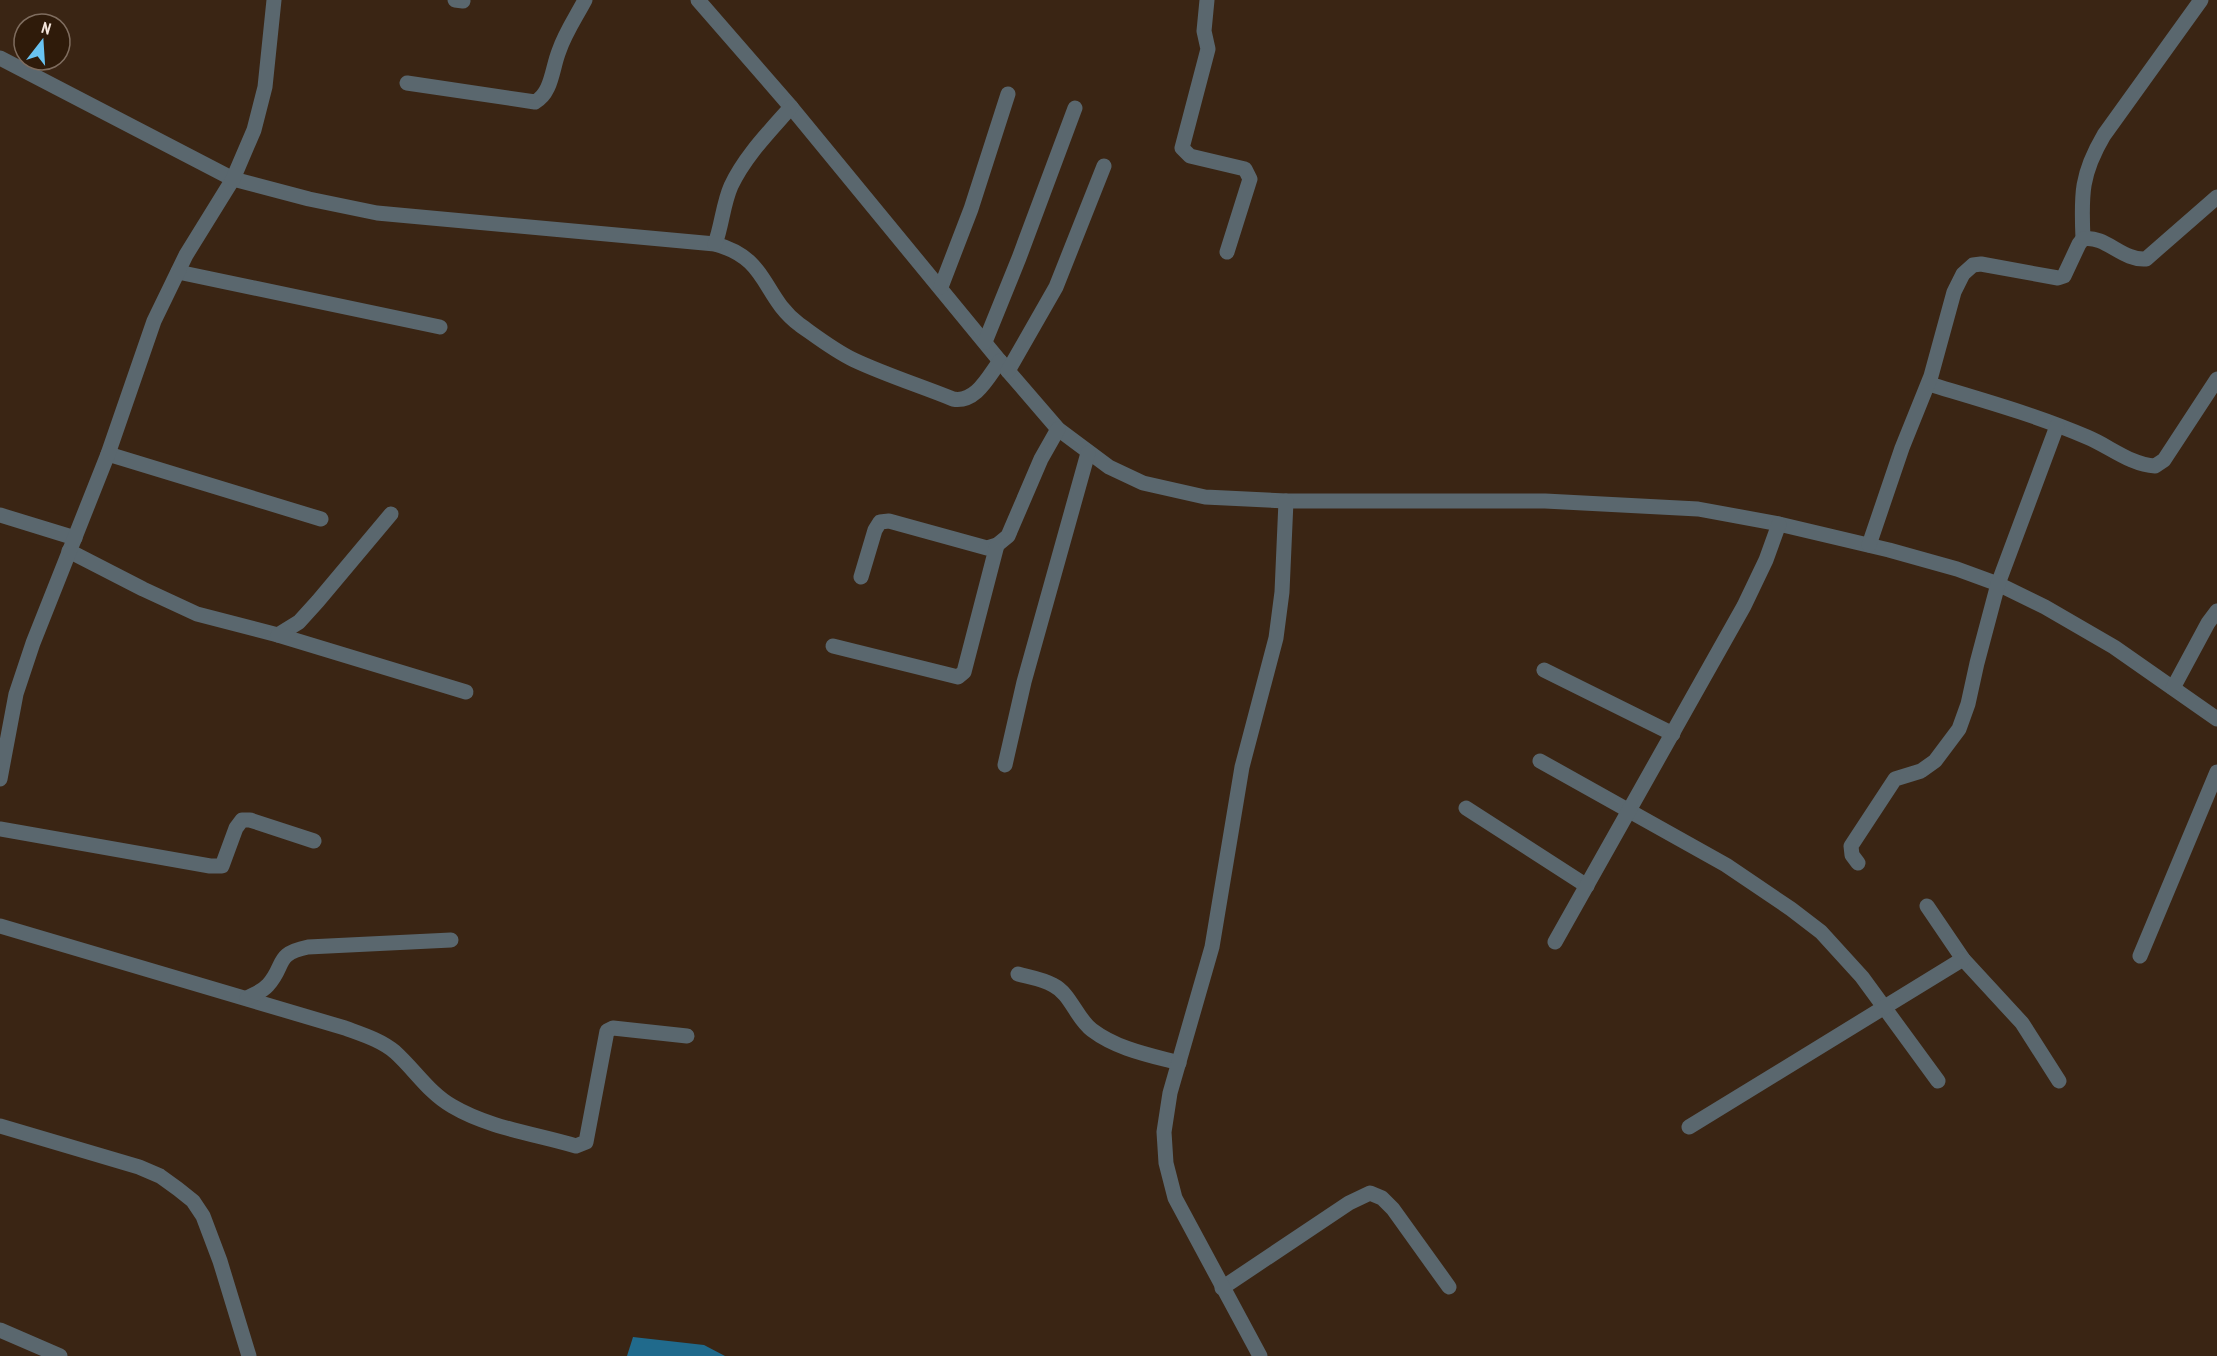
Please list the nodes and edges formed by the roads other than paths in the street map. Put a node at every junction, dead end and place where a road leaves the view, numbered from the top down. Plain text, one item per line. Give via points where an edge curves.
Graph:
1 (274, 0) edge
2 (585, 0) edge
3 (698, 0) edge
4 (1207, 0) edge
5 (2200, 0) edge
6 (0, 58) edge
7 (407, 83) dead end
8 (1008, 94) dead end
9 (791, 107) junction
10 (1075, 108) dead end
11 (1104, 166) dead end
12 (233, 179) junction
13 (2217, 197) edge
14 (2083, 238) junction
15 (715, 244) junction
16 (1227, 252) dead end
17 (178, 272) junction
18 (941, 287) junction
19 (440, 327) dead end
20 (985, 342) junction
21 (1004, 366) junction
22 (2217, 379) edge
23 (1929, 384) junction
24 (2057, 426) junction
25 (1058, 429) junction
26 (1088, 453) junction
27 (108, 454) junction
28 (1286, 501) junction
29 (391, 514) dead end
30 (0, 515) edge
31 (321, 519) dead end
32 (1779, 524) junction
33 (72, 545) junction
34 (997, 545) junction
35 (1869, 545) junction
36 (861, 578) dead end
37 (1998, 584) junction
38 (2217, 611) edge
39 (279, 634) junction
40 (833, 646) dead end
41 (1544, 670) dead end
42 (2173, 688) junction
43 (466, 692) dead end
44 (2217, 718) edge
45 (1673, 734) junction
46 (1540, 761) dead end
47 (1005, 765) dead end
48 (2217, 772) edge
49 (0, 779) edge
50 (1466, 808) dead end
51 (1629, 811) junction
52 (0, 829) edge
53 (314, 842) dead end
54 (1858, 863) dead end
55 (1587, 886) junction
56 (1927, 906) dead end
57 (0, 926) edge
58 (451, 940) dead end
59 (1555, 942) dead end
60 (2140, 956) dead end
61 (1963, 959) junction
62 (1018, 975) dead end
63 (247, 998) junction
64 (1883, 1006) junction
65 (687, 1036) dead end
66 (1179, 1063) junction
67 (1938, 1081) dead end
68 (2059, 1081) dead end
69 (0, 1126) edge
70 (1689, 1127) dead end
71 (1449, 1287) dead end
72 (1222, 1288) junction
73 (0, 1330) edge
74 (60, 1356) edge
75 (249, 1356) edge
76 (1260, 1356) edge

1 - 12 street via 265,87 254,130
2 - 7 street via 558,52 547,90 535,102
3 - 9 street
4 - 16 street via 1204,31 1208,49 1182,148 1190,156 1248,173 1250,179
5 - 14 street via 2090,158 2082,184
6 - 12 street
8 - 18 street via 971,210
9 - 15 street via 732,185
9 - 18 street
10 - 20 street
11 - 21 street via 1056,287
12 - 15 street via 377,213
12 - 17 street
13 - 14 street via 2146,259 2129,256 2097,239
14 - 23 street via 2064,276 2058,278 1981,264 1963,274 1954,292
15 - 21 street via 750,260 774,297 797,322 853,360 962,401
17 - 19 street
17 - 27 street via 154,321
18 - 20 street
20 - 21 street
21 - 25 street
22 - 24 street via 2164,460 2155,466 2137,462
23 - 24 street
23 - 35 street
24 - 37 street
25 - 26 street
25 - 34 street via 1008,536
26 - 28 street via 1143,483 1205,497
26 - 47 street
27 - 31 street
27 - 33 street
28 - 32 street via 1545,501 1698,510
28 - 66 street via 1276,638 1242,767 1212,946
29 - 39 street via 299,622
30 - 33 street
32 - 35 street
32 - 45 street via 1744,606
33 - 39 street via 143,589 197,614
33 - 49 street via 16,693
34 - 36 street via 987,548 889,521 880,522
34 - 40 street via 964,672 958,677
35 - 37 street
37 - 42 street via 2114,647
37 - 54 street via 1959,729 1935,761 1921,771 1895,779 1851,846
38 - 42 street
39 - 43 street
41 - 45 street
42 - 44 street
45 - 51 street
46 - 51 street
48 - 60 street
50 - 55 street
51 - 55 street
51 - 64 street via 1726,865 1821,932
52 - 53 street via 210,866 222,866 242,820
55 - 59 street
56 - 61 street
57 - 63 street
58 - 63 street via 292,951 283,958 270,983
61 - 64 street
61 - 68 street via 2022,1023
62 - 66 street via 1054,985 1078,1017 1116,1044
63 - 65 street via 372,1038 394,1051 435,1095 453,1106 483,1120 576,1146 586,1142 607,1031 613,1028
64 - 67 street
64 - 70 street
66 - 72 street via 1164,1132 1166,1163 1175,1198
69 - 75 street via 139,1167 160,1176 193,1201 220,1261
71 - 72 street via 1393,1209 1370,1193 1348,1203
72 - 76 street
73 - 74 street

